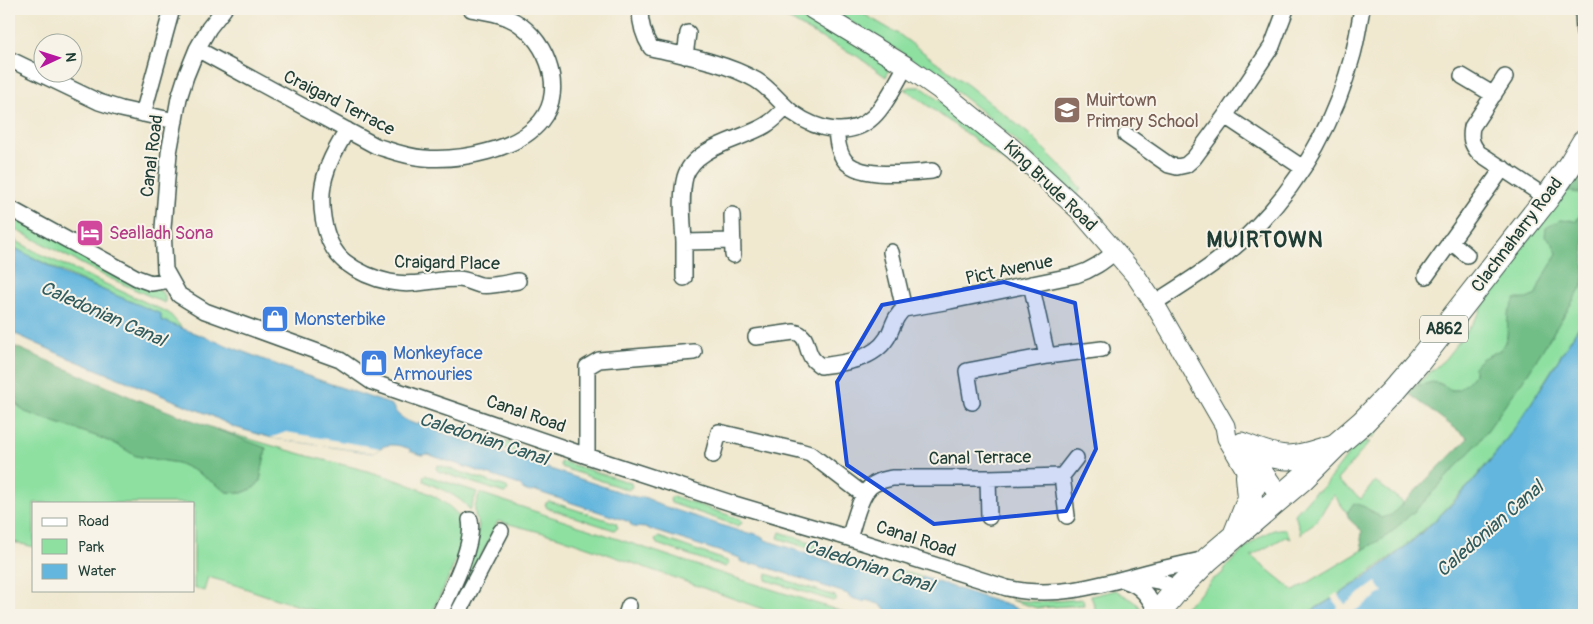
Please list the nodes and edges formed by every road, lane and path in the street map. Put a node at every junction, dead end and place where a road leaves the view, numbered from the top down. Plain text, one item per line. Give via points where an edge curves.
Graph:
1 (172, 9) edge
2 (224, 9) edge
3 (471, 9) edge
4 (640, 9) edge
5 (812, 9) edge
6 (1286, 9) edge
7 (1362, 9) edge
8 (1583, 9) edge
9 (688, 33) dead end
10 (1584, 33) edge
11 (197, 49) junction
12 (685, 56) junction
13 (9, 59) edge
14 (906, 66) junction
15 (1462, 76) dead end
16 (1505, 77) dead end
17 (1494, 95) junction
18 (786, 107) junction
19 (143, 114) junction
20 (1225, 116) junction
21 (175, 121) junction
22 (348, 130) junction
23 (836, 131) junction
24 (1126, 135) dead end
25 (1584, 142) edge
26 (1303, 168) junction
27 (1503, 168) junction
28 (932, 171) dead end
29 (1547, 198) junction
30 (9, 208) edge
31 (732, 215) dead end
32 (684, 242) junction
33 (1450, 242) junction
34 (1116, 251) junction
35 (891, 252) dead end
36 (1467, 254) dead end
37 (1426, 276) dead end
38 (684, 278) dead end
39 (170, 280) junction
40 (518, 281) dead end
41 (1031, 284) junction
42 (1154, 303) junction
43 (904, 309) junction
44 (756, 337) dead end
45 (1102, 349) dead end
46 (694, 352) dead end
47 (1047, 356) junction
48 (972, 402) dead end
49 (1225, 426) junction
50 (1245, 446) junction
51 (1334, 447) junction
52 (713, 455) dead end
53 (587, 456) junction
54 (1076, 458) dead end
55 (1062, 476) junction
56 (1248, 476) junction
57 (988, 478) junction
58 (864, 495) junction
59 (1274, 502) junction
60 (989, 516) dead end
61 (1067, 516) dead end
62 (470, 520) dead end
63 (501, 530) dead end
64 (849, 538) junction
65 (1233, 539) junction
66 (1208, 559) junction
67 (1122, 580) junction
68 (1177, 590) junction
69 (1157, 614) edge
70 (439, 615) edge
71 (457, 615) edge

1 - 19 street
2 - 11 street, Canal Road
3 - 22 street, Craigard Terrace via 508,18 523,27 539,43 546,56 552,83 550,104 542,120 529,133 505,145 445,159 399,154 376,146
4 - 12 street via 642,27 651,48
5 - 14 street, King Brude Road
6 - 20 street via 1272,46
7 - 26 street via 1354,52 1340,96
8 - 10 street
9 - 12 street
11 - 21 street, Canal Road via 179,98
11 - 22 street, Craigard Terrace
12 - 18 street via 719,64 754,79
13 - 19 street via 99,102
14 - 23 street via 873,117 848,130
14 - 34 street, King Brude Road via 1013,149 1078,209
15 - 17 street
16 - 17 street
17 - 27 street via 1472,127 1470,136 1479,153
18 - 23 street via 804,119
18 - 32 street via 766,125 705,153 688,169 684,179
19 - 21 street
20 - 24 street via 1194,158 1177,167 1169,165
20 - 26 street
21 - 39 street, Canal Road via 163,228 165,270
22 - 40 street, Craigard Place via 326,170 321,204 333,246 344,262 392,283 415,284 460,278 482,285
23 - 28 street via 843,159 861,171 892,179
25 - 29 main road, Clachnaharry Road / A862
26 - 42 street via 1257,226 1204,270
27 - 29 street
27 - 33 street
29 - 51 main road, Clachnaharry Road / A862 via 1406,376 1363,422
30 - 39 street via 137,278 151,283
31 - 32 street via 733,248
32 - 38 street
33 - 36 street
33 - 37 street
34 - 41 street, Pict Avenue via 1088,272
34 - 42 street, King Brude Road
35 - 43 street
39 - 53 street, Canal Road via 179,295 206,311 340,360 372,382
41 - 43 street, Pict Avenue
41 - 47 street
42 - 49 street, King Brude Road
43 - 44 street via 898,313 887,339 876,351 844,364 821,366 811,357 806,340 800,333
45 - 47 street
46 - 53 street, Canal Road via 599,360 587,366
47 - 48 street via 967,371
49 - 50 street, King Brude Road
49 - 56 street, King Brude Road via 1227,438
50 - 51 main road via 1270,456 1289,458
50 - 59 street, King Brude Road
51 - 59 main road, Clachnaharry Road / A862
52 - 58 street via 719,432 800,451 810,454
53 - 64 street, Canal Road
54 - 55 street
55 - 57 street, Canal Terrace
55 - 61 street
56 - 59 street, King Brude Road
56 - 65 main road via 1250,498
57 - 58 street, Canal Terrace via 892,478 870,486
57 - 60 street
58 - 64 street
59 - 65 main road, A862
62 - 70 street via 470,541
63 - 71 street
64 - 67 street, Canal Road via 1020,591 1072,591
65 - 66 main road, A862
66 - 67 street, Canal Road
66 - 68 main road, A862
67 - 68 street, Canal Road via 1158,581
67 - 69 street via 1141,588
68 - 69 main road, A862

